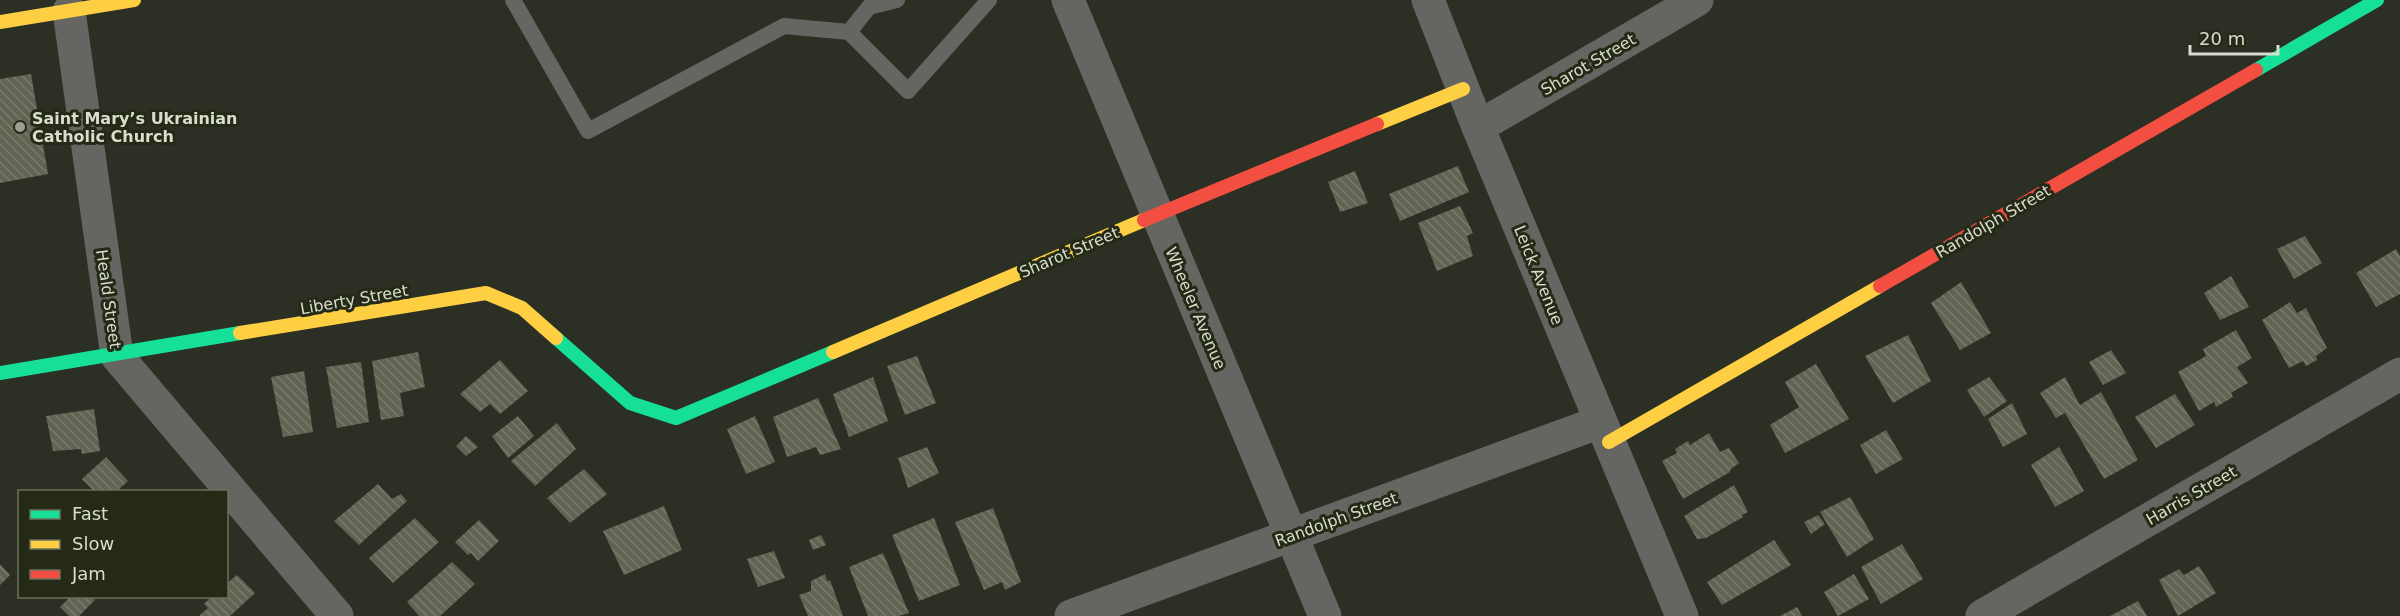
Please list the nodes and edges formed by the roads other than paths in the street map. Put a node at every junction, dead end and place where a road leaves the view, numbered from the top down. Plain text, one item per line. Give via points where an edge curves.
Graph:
1 (134, 0) edge
2 (513, 0) edge
3 (897, 0) edge
4 (989, 0) edge
5 (1068, 0) edge
6 (1428, 0) edge
7 (1697, 0) edge
8 (2377, 0) edge
9 (69, 11) junction
10 (0, 22) edge
11 (849, 32) junction
12 (1463, 88) junction
13 (1478, 128) junction
14 (1156, 214) junction
15 (117, 356) junction
16 (0, 374) edge
17 (2400, 374) edge
18 (676, 418) joint
19 (1604, 432) junction
20 (1291, 536) junction
21 (337, 616) edge
22 (1071, 616) edge
23 (1325, 616) edge
24 (1682, 616) edge
25 (1982, 616) edge

1 - 9 street
2 - 11 lane via 588,131 784,26
3 - 11 lane via 869,7
4 - 11 lane via 908,92
5 - 14 street, Wheeler Avenue
6 - 12 street
7 - 13 street, Sharot Street
8 - 19 street, Randolph Street
9 - 10 street
9 - 15 street, Heald Street
12 - 13 street, Leick Avenue
12 - 14 street, Sharot Street
13 - 19 street, Leick Avenue
14 - 18 street, Sharot Street
14 - 20 street, Wheeler Avenue
15 - 16 street, Liberty Street
15 - 18 street, Liberty Street via 486,294 522,308 630,403
15 - 21 street, Heald Street
17 - 25 street, Harris Street
19 - 20 street, Randolph Street
19 - 24 street, Leick Avenue
20 - 22 street, Randolph Street
20 - 23 street, Wheeler Avenue

